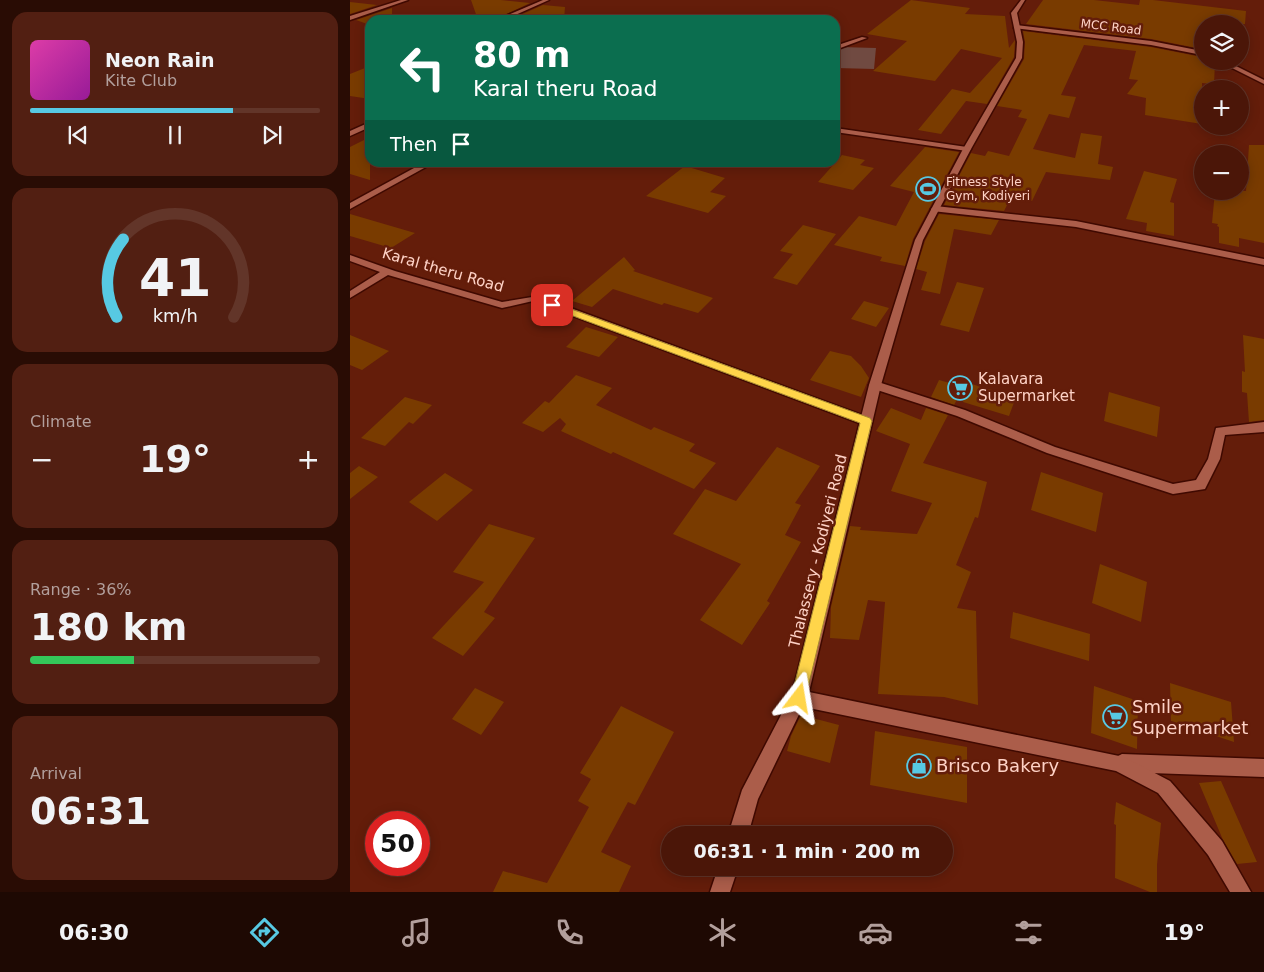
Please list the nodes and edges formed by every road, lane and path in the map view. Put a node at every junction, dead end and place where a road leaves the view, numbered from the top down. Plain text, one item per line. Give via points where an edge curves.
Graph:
1 (406, 0) edge
2 (547, 0) edge
3 (1023, 0) edge
4 (511, 15) edge
5 (350, 18) edge
6 (1016, 27) junction
7 (864, 38) dead end
8 (840, 46) edge
9 (1194, 51) edge
10 (1240, 70) edge
11 (1264, 82) edge
12 (365, 126) edge
13 (840, 131) edge
14 (350, 134) edge
15 (967, 149) junction
16 (423, 167) edge
17 (350, 206) edge
18 (935, 209) junction
19 (350, 258) edge
20 (1264, 262) edge
21 (388, 271) junction
22 (350, 295) edge
23 (875, 385) junction
24 (866, 421) junction
25 (1264, 427) edge
26 (799, 698) junction
27 (1118, 763) junction
28 (1264, 768) edge
29 (741, 826) edge
30 (725, 876) edge
31 (720, 892) edge
32 (1241, 892) edge

1 - 5 street
2 - 4 street
3 - 6 street, Thalassery - Kodiyeri Road via 1014,13
6 - 9 street, MCC Road via 1151,43
6 - 15 street, Thalassery - Kodiyeri Road via 1020,42 1019,58
7 - 8 street
10 - 11 street
12 - 14 street
13 - 15 street
15 - 18 street, Thalassery - Kodiyeri Road
16 - 17 street
18 - 20 street via 1076,224
18 - 23 street, Thalassery - Kodiyeri Road via 919,240
19 - 21 street, Karal theru Road
21 - 22 street
21 - 24 street, Karal theru Road via 502,305 534,298
23 - 24 street, Thalassery - Kodiyeri Road
23 - 25 street via 961,413 1051,450 1172,489 1200,485 1214,459 1220,431
24 - 26 street, Thalassery - Kodiyeri Road
26 - 27 street
26 - 29 street, Thalassery - Kodiyeri Road via 749,798
27 - 28 street
27 - 32 street via 1164,787 1216,848
30 - 31 street

